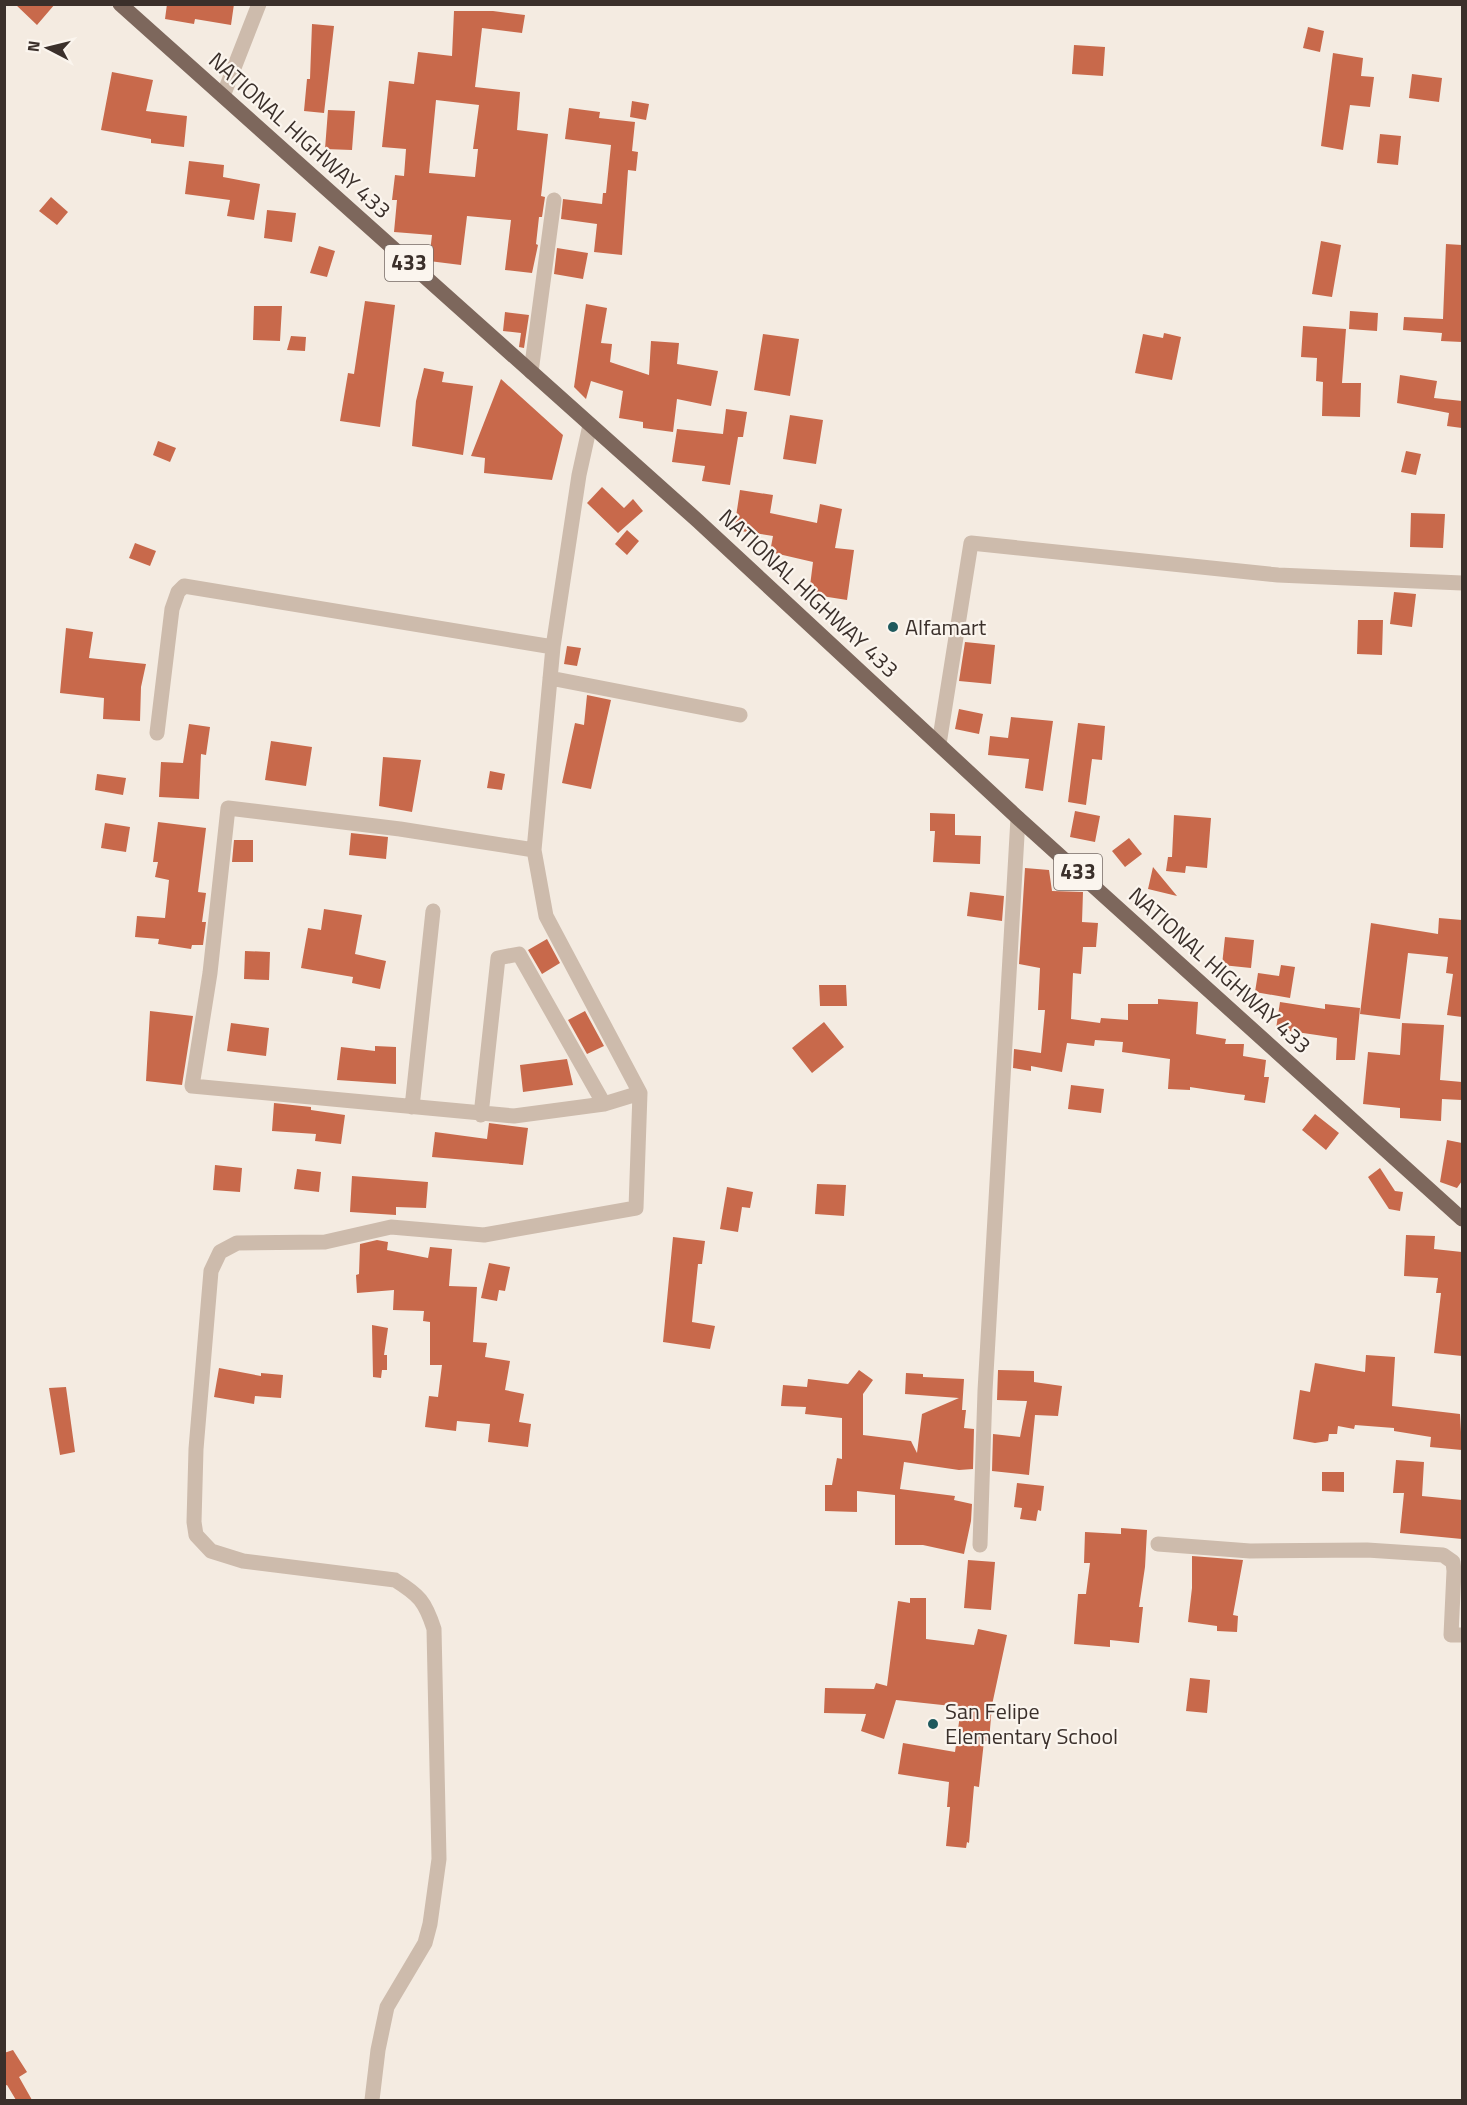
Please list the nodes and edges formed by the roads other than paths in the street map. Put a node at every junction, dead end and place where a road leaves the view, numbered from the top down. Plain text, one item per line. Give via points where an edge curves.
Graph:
1 (120, 4) edge
2 (258, 4) edge
3 (223, 96) junction
4 (554, 200) dead end
5 (531, 372) junction
6 (590, 426) junction
7 (1462, 583) edge
8 (553, 647) junction
9 (550, 678) junction
10 (740, 715) dead end
11 (157, 733) dead end
12 (939, 744) junction
13 (1018, 818) junction
14 (534, 850) junction
15 (433, 911) dead end
16 (640, 1093) junction
17 (604, 1104) junction
18 (412, 1107) junction
19 (480, 1115) junction
20 (1462, 1219) edge
21 (1158, 1544) dead end
22 (980, 1545) dead end
23 (1462, 1635) edge
24 (372, 2100) edge

1 - 3 main road, NATIONAL HIGHWAY 433 / 433
2 - 3 street
3 - 5 main road, NATIONAL HIGHWAY 433 / 433
4 - 5 street
5 - 6 main road, NATIONAL HIGHWAY 433 / 433
6 - 8 street
6 - 12 main road, NATIONAL HIGHWAY 433 / 433 via 699,521
7 - 12 street via 1278,575 971,543
8 - 9 street
8 - 11 street via 184,586 172,609
9 - 10 street
9 - 14 street
12 - 13 main road, NATIONAL HIGHWAY 433 / 433
13 - 20 main road, NATIONAL HIGHWAY 433 / 433
13 - 22 street via 985,1391
14 - 16 street via 546,916
14 - 18 street via 228,808 210,973 192,1086
15 - 18 street
16 - 17 street
16 - 24 street via 636,1208 484,1235 391,1227 325,1242 237,1243 220,1252 212,1271 196,1449 196,1535 211,1551 243,1561 394,1580 426,1605 434,1629 439,1859 425,1943 387,2007
17 - 19 street via 514,1116
17 - 19 street via 519,954 498,958
18 - 19 street
21 - 23 street via 1250,1551 1367,1550 1443,1555 1453,1562 1454,1571 1451,1635

